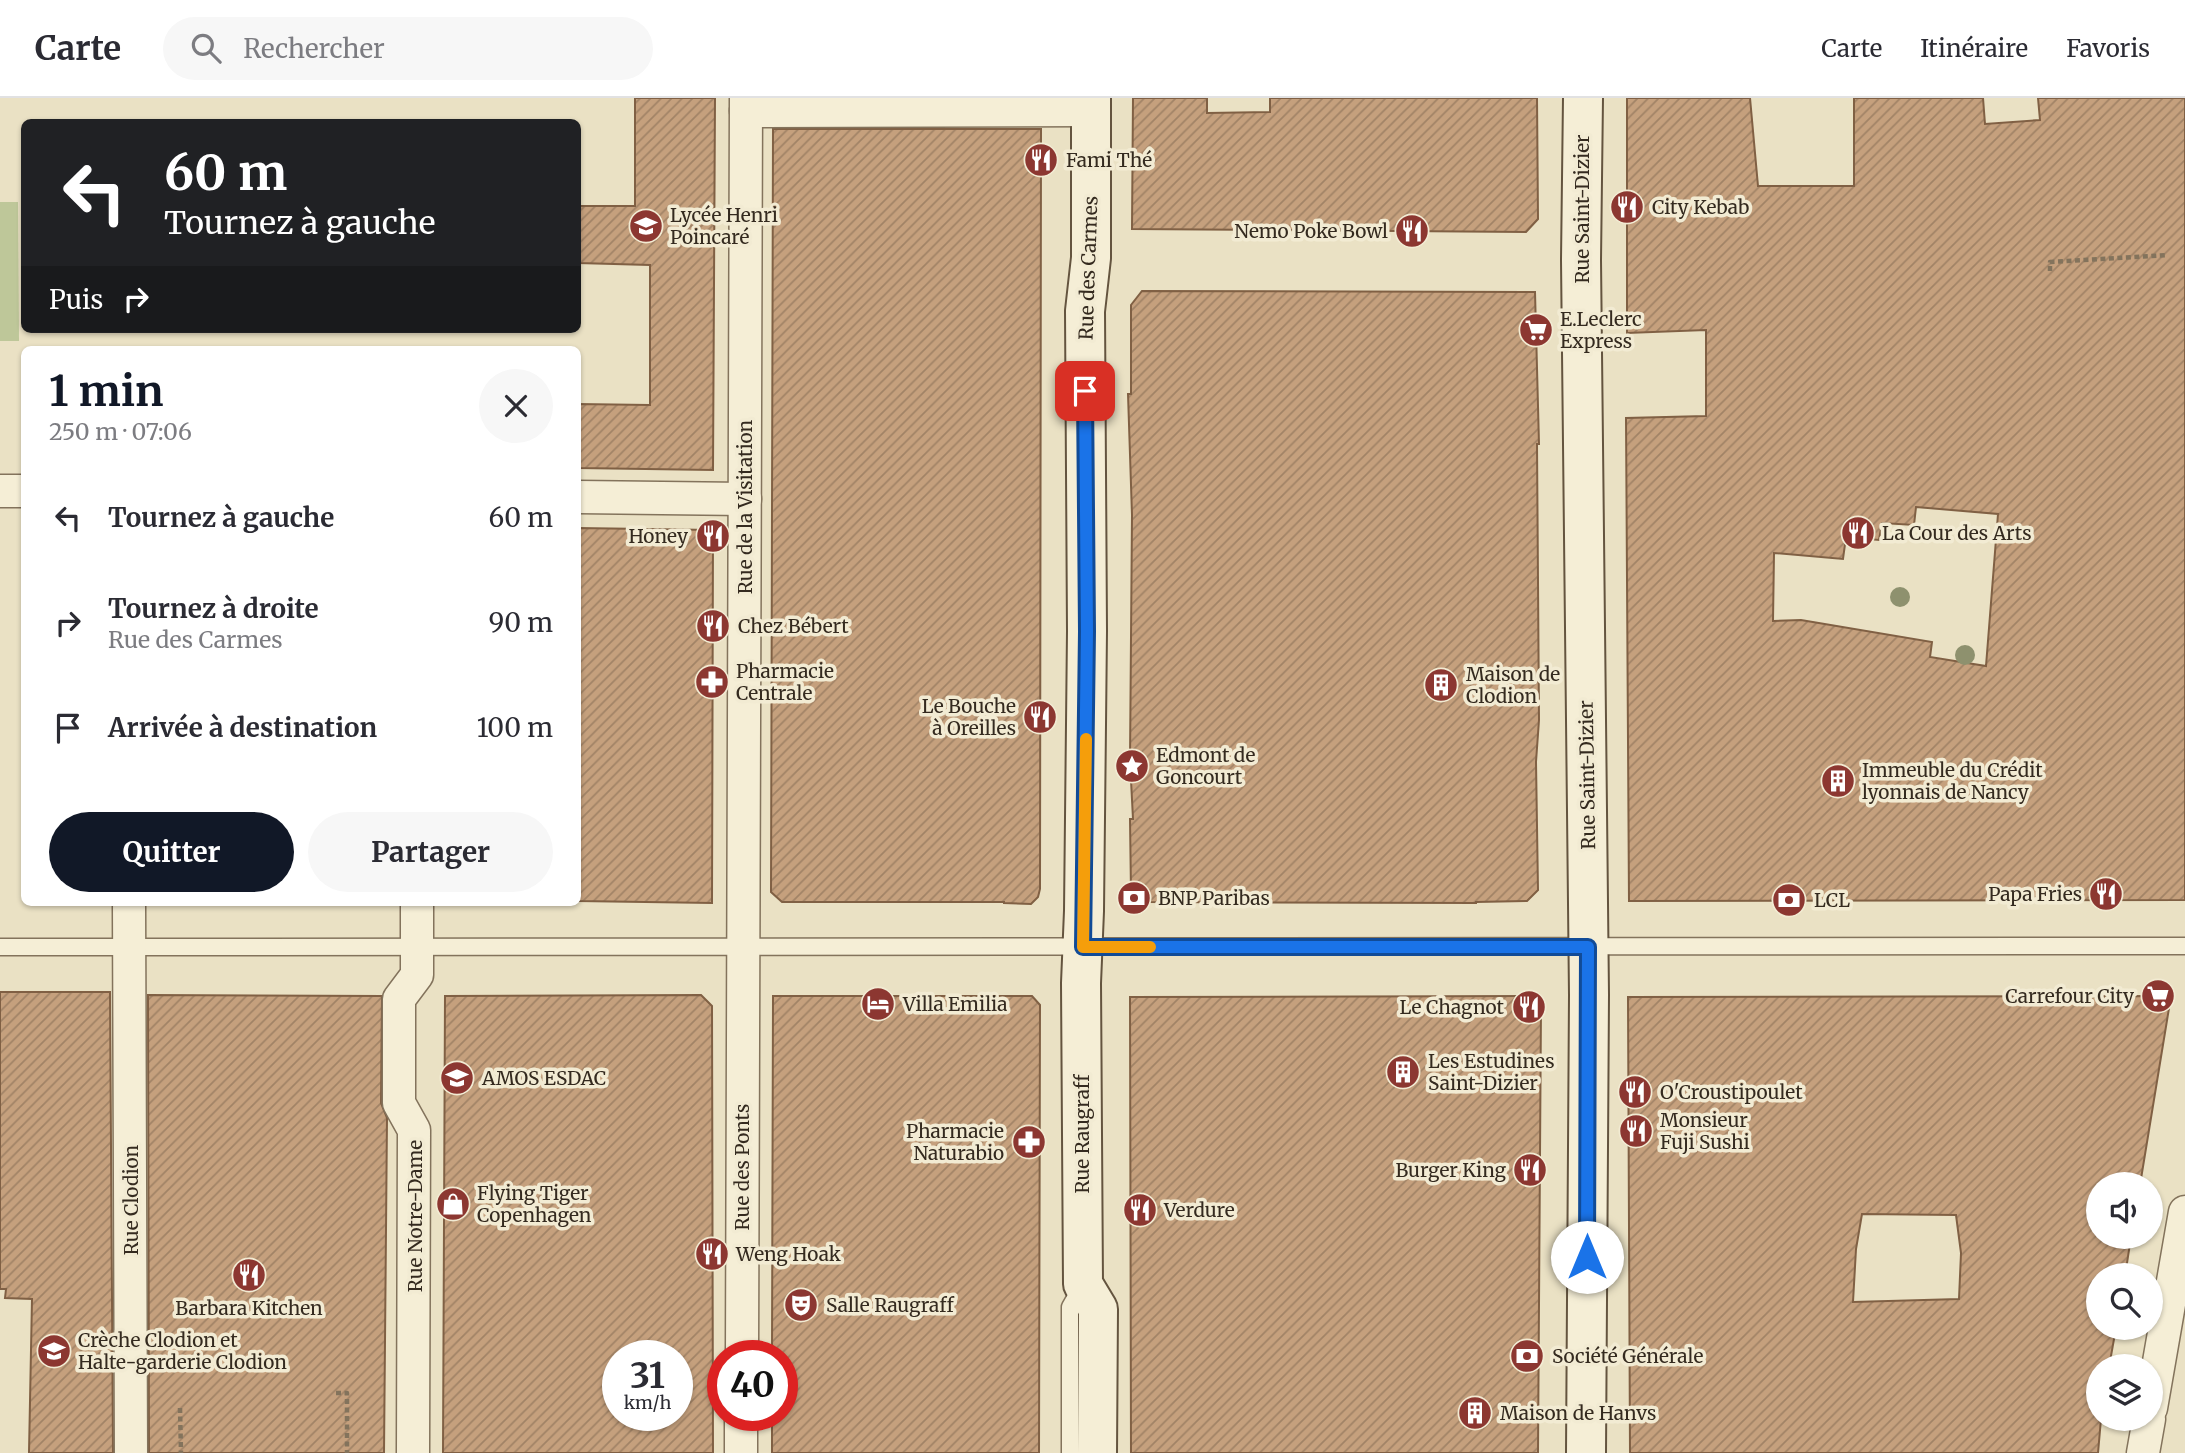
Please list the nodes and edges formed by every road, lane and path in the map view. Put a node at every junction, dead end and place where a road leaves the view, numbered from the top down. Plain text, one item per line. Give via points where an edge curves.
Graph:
1 (1583, 98) edge
2 (1091, 104) edge
3 (746, 105) edge
4 (2168, 255) dead end
5 (2050, 271) dead end
6 (0, 491) edge
7 (21, 491) edge
8 (581, 497) edge
9 (745, 499) junction
10 (129, 906) edge
11 (417, 906) edge
12 (743, 931) junction
13 (2185, 946) edge
14 (0, 947) edge
15 (417, 947) junction
16 (1588, 947) junction
17 (129, 960) junction
18 (1082, 965) junction
19 (743, 978) joint
20 (2185, 1212) edge
21 (1083, 1284) junction
22 (741, 1340) edge
23 (2160, 1354) edge
24 (336, 1393) dead end
25 (180, 1408) dead end
26 (741, 1431) edge
27 (2147, 1431) edge
28 (131, 1453) edge
29 (181, 1453) edge
30 (347, 1453) edge
31 (413, 1453) edge
32 (741, 1453) edge
33 (1070, 1453) edge
34 (1097, 1453) edge
35 (1586, 1453) edge
36 (2143, 1453) edge

1 - 16 street, Rue Saint-Dizier
2 - 3 street
2 - 18 street, Rue des Carmes via 1091,258 1084,311 1087,631
3 - 9 street, Rue de la Visitation
4 - 5 path via 2050,262
6 - 7 street
8 - 9 street
9 - 12 street, Rue de la Visitation
10 - 17 street, Rue Clodion
11 - 15 street, Rue Notre-Dame
12 - 15 lane
12 - 18 lane
12 - 19 street, Rue de la Visitation
13 - 16 lane
14 - 17 lane
15 - 17 lane
15 - 31 street, Rue Notre-Dame via 417,975 399,999 399,1103 414,1130
16 - 18 lane
16 - 35 street, Rue Saint-Dizier
17 - 28 street, Rue Clodion
18 - 21 street, Rue Raugraff
19 - 22 street, Rue des Ponts
20 - 23 street
21 - 33 lane, Rue Raugraff via 1070,1307
21 - 34 street, Rue Raugraff via 1098,1309
24 - 30 path via 347,1393
25 - 29 path
26 - 32 street
27 - 36 street

